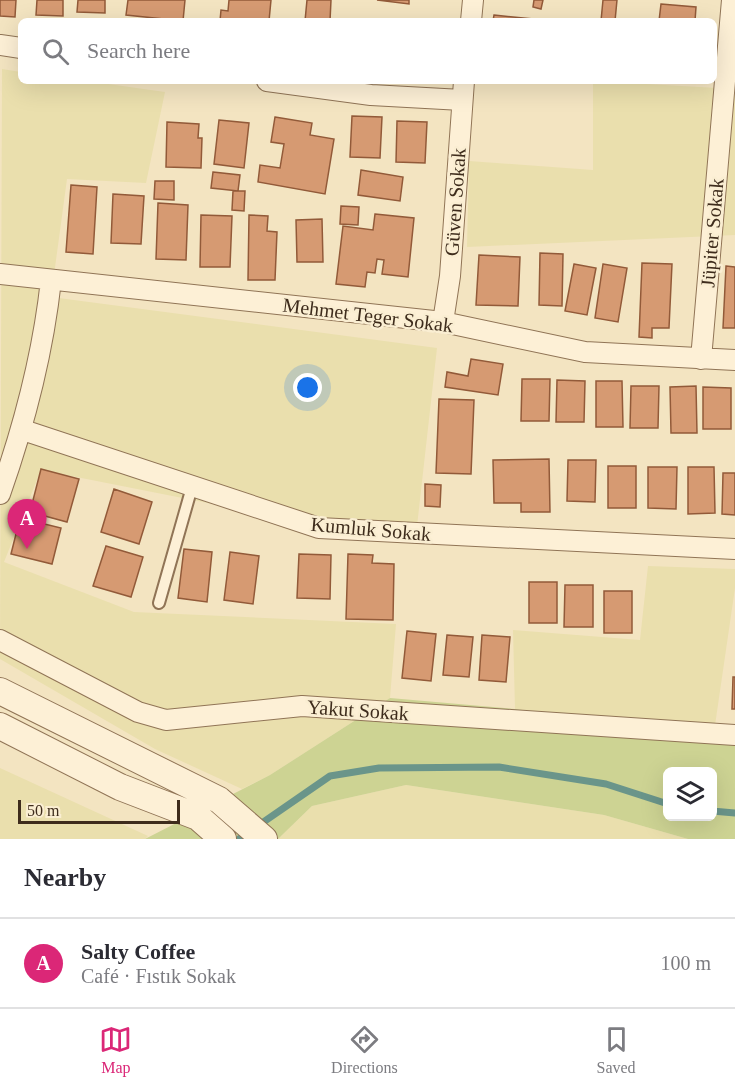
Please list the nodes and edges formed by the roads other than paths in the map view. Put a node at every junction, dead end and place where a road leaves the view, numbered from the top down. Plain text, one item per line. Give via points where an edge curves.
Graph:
1 (473, 0) edge
2 (732, 0) edge
3 (471, 18) edge
4 (0, 45) edge
5 (18, 48) edge
6 (289, 84) edge
7 (463, 90) edge
8 (728, 122) edge
9 (0, 274) edge
10 (51, 280) junction
11 (443, 322) junction
12 (701, 359) junction
13 (735, 360) edge
14 (23, 430) junction
15 (192, 487) junction
16 (0, 494) edge
17 (735, 549) edge
18 (159, 603) dead end
19 (0, 640) edge
20 (0, 691) edge
21 (0, 726) edge
22 (735, 735) edge
23 (223, 839) edge
24 (264, 839) edge

1 - 3 street
2 - 8 street, Jüpiter Sokak
4 - 5 street
6 - 7 street via 371,95
7 - 11 street, Güven Sokak via 450,276
8 - 12 street, Jüpiter Sokak
9 - 10 street, Mehmet Teger Sokak
10 - 11 street, Mehmet Teger Sokak
10 - 14 street via 45,334
11 - 12 street, Mehmet Teger Sokak via 585,352
12 - 13 street, Mehmet Teger Sokak
14 - 15 street, Kumluk Sokak
14 - 16 street
15 - 17 street, Kumluk Sokak via 298,523 338,530
15 - 18 lane
19 - 22 street, Yakut Sokak via 138,712 166,720 302,706
20 - 24 street via 219,800
21 - 23 street via 120,787 198,817

